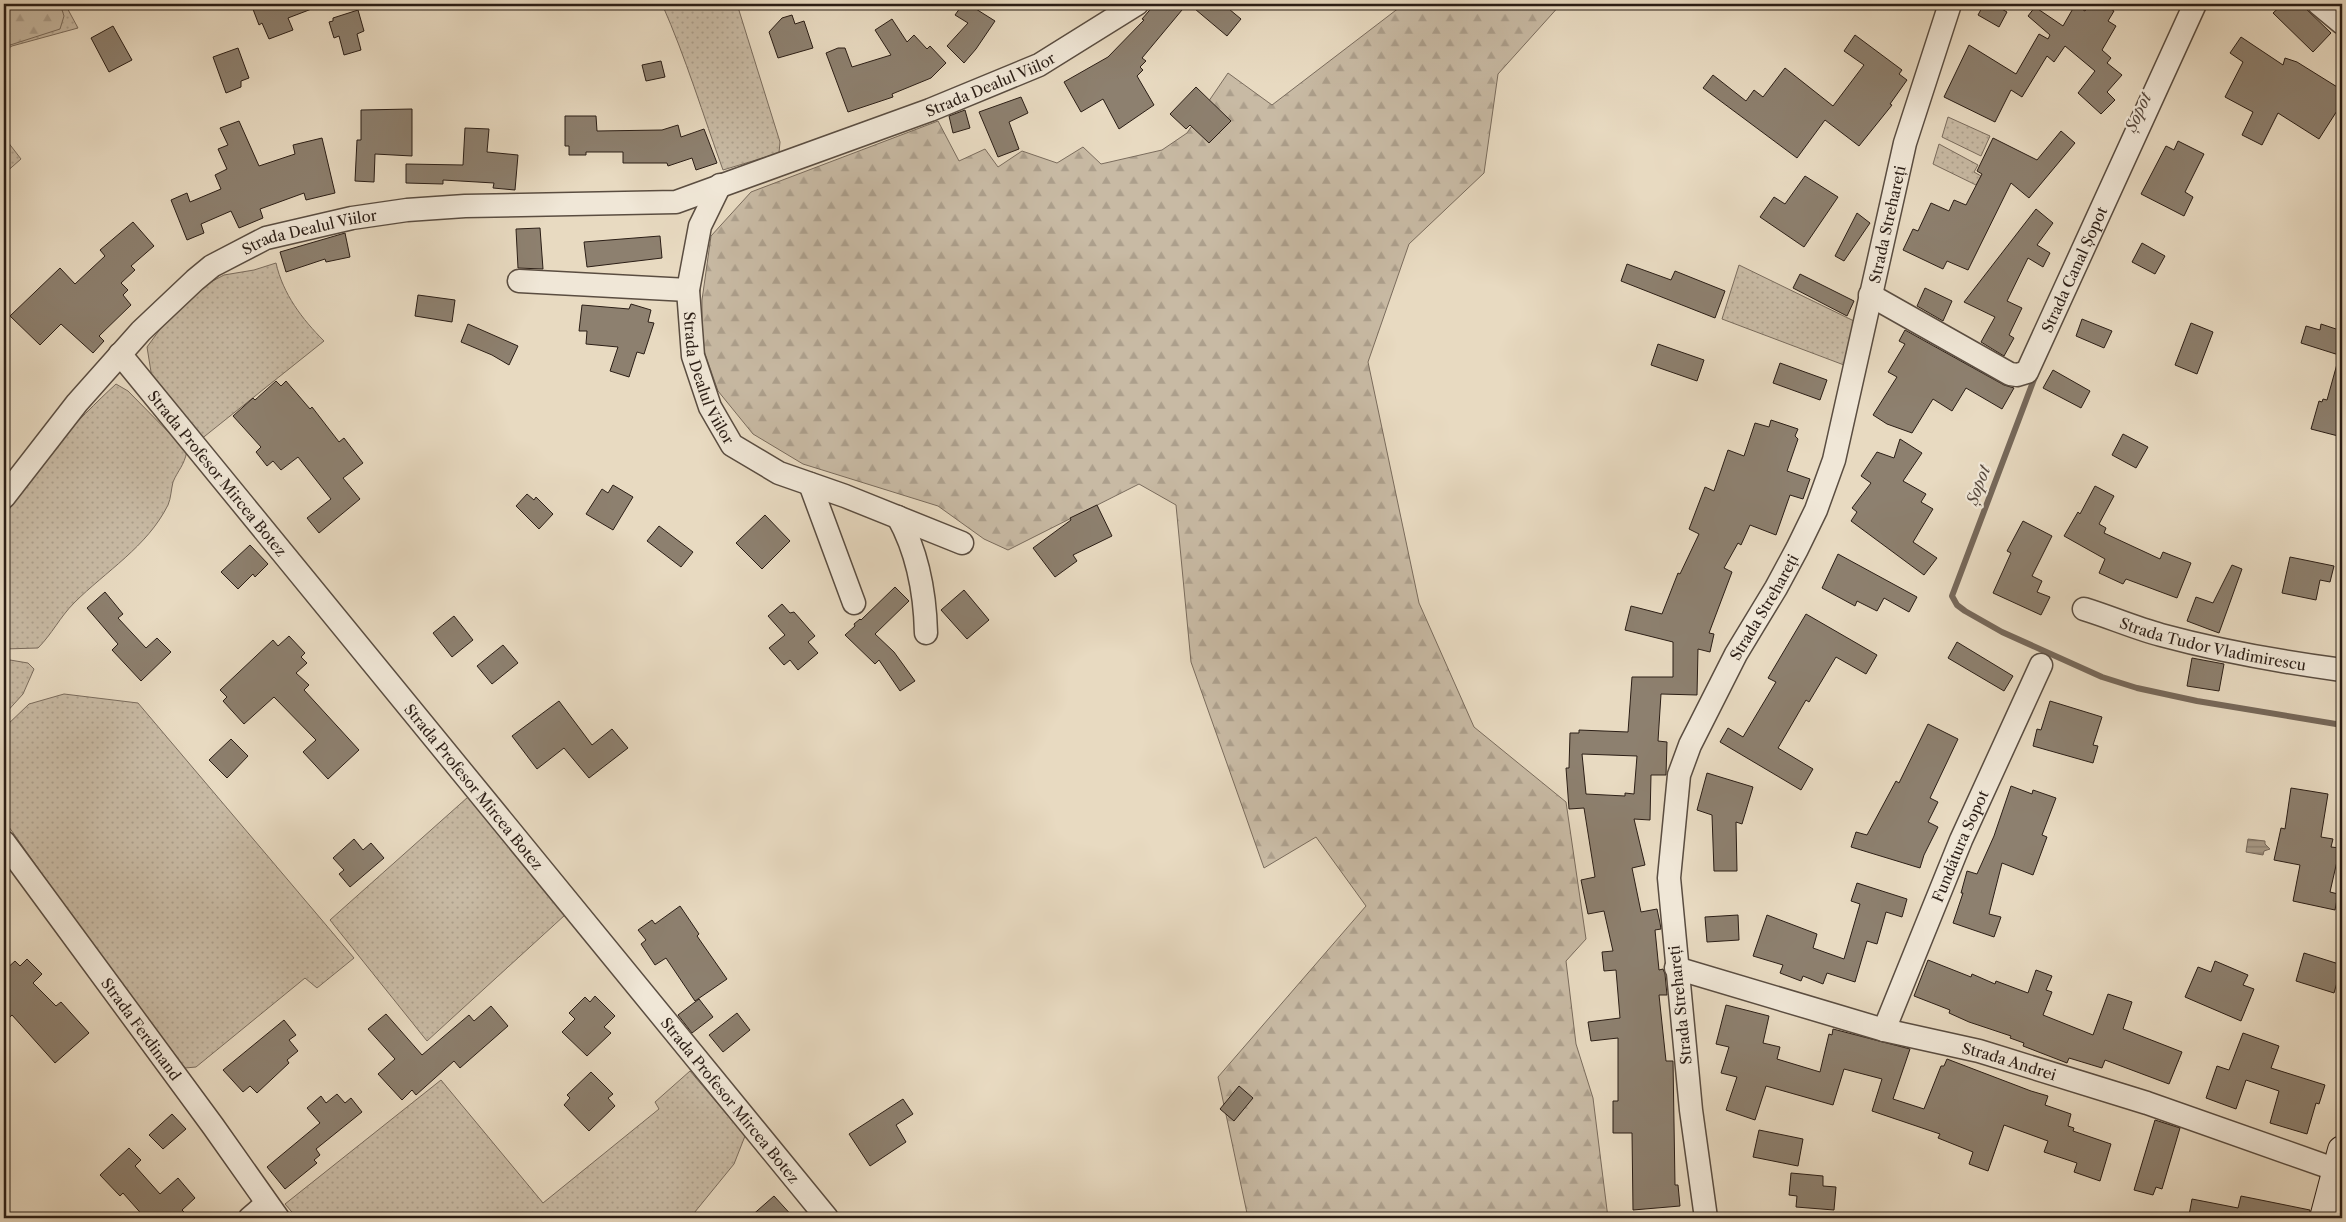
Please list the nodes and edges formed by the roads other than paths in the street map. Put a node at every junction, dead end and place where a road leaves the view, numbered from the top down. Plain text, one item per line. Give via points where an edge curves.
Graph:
1 (1106, 4) edge
2 (1137, 4) edge
3 (1950, 4) edge
4 (2195, 4) edge
5 (2319, 4) edge
6 (2342, 23) edge
7 (1088, 37) junction
8 (720, 185) junction
9 (519, 281) dead end
10 (688, 290) junction
11 (1870, 295) junction
12 (120, 354) junction
13 (810, 484) junction
14 (4, 497) edge
15 (898, 517) junction
16 (962, 543) dead end
17 (854, 603) dead end
18 (2084, 609) dead end
19 (926, 632) dead end
20 (2041, 665) dead end
21 (2342, 670) edge
22 (4, 842) edge
23 (1676, 968) junction
24 (1884, 1030) junction
25 (2340, 1160) edge
26 (265, 1213) edge
27 (826, 1218) edge
28 (1706, 1218) edge
29 (2324, 1218) edge

1 - 7 street
2 - 7 street, Strada Dealul Viilor
3 - 11 street, Strada Strehareți via 1905,143
4 - 11 street, Strada Canal Șopot via 2027,372 2010,374
5 - 6 street
7 - 8 street, Strada Dealul Viilor via 1039,66 930,110
8 - 10 street, Strada Dealul Viilor via 700,226
8 - 12 street, Strada Dealul Viilor via 676,202 407,210 352,218 266,238 226,257 194,280
9 - 10 street
10 - 13 street, Strada Dealul Viilor via 693,356 710,407 732,445 779,473
11 - 23 street, Strada Strehareți via 1834,460 1816,510 1710,704 1679,775 1669,878
12 - 14 street, Strada Dealul Viilor via 77,403
12 - 27 street, Strada Profesor Mircea Botez
13 - 15 street, Strada Dealul Viilor
13 - 17 street
15 - 16 street, Strada Dealul Viilor
15 - 19 street via 910,538 918,569
18 - 21 street, Strada Tudor Vladimirescu via 2160,634 2252,655
20 - 24 street, Fundătura Sopot via 1960,840
22 - 26 street, Strada Ferdinand via 212,1126
23 - 24 street, Strada Andrei
23 - 28 street, Strada Strehareți
24 - 25 street, Strada Andrei via 1979,1051
25 - 29 main road

